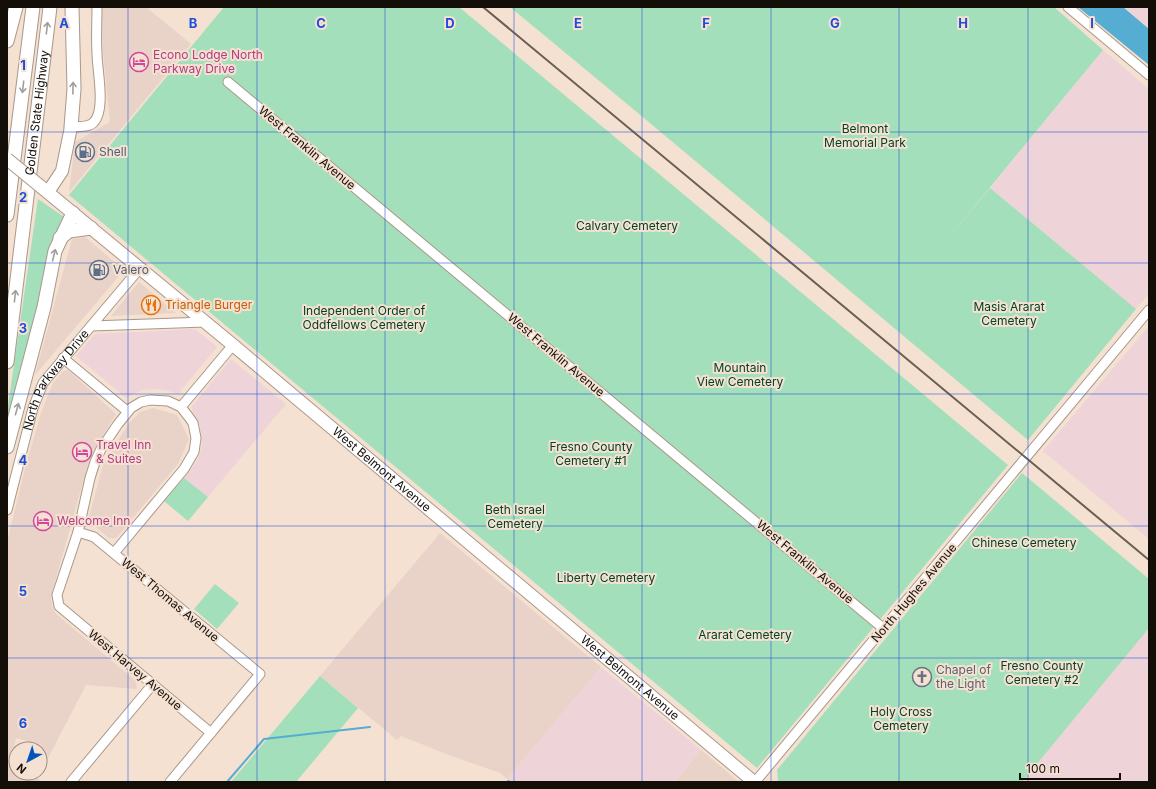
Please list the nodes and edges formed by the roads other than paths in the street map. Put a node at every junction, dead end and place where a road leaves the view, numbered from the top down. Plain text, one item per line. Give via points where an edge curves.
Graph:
1 (16, 7) edge
2 (33, 7) edge
3 (50, 7) edge
4 (72, 7) edge
5 (97, 7) edge
6 (1068, 7) edge
7 (7, 42) edge
8 (1149, 75) edge
9 (228, 82) dead end
10 (70, 126) junction
11 (7, 159) edge
12 (44, 189) junction
13 (73, 212) junction
14 (7, 215) edge
15 (91, 228) junction
16 (60, 238) junction
17 (140, 268) junction
18 (1149, 310) edge
19 (206, 322) junction
20 (92, 326) junction
21 (233, 345) junction
22 (63, 358) junction
23 (7, 362) edge
24 (181, 407) junction
25 (127, 411) junction
26 (7, 447) edge
27 (7, 510) edge
28 (78, 532) junction
29 (114, 553) junction
30 (884, 629) junction
31 (153, 684) junction
32 (211, 733) junction
33 (71, 782) edge
34 (170, 782) edge
35 (755, 782) edge

1 - 7 highway
2 -> 14 highway, Golden State Highway
23 -> 3 highway, Golden State Highway
10 -> 4 highway via 74,89
5 - 10 street via 100,100 98,115 90,125
6 - 8 street
9 - 30 street, West Franklin Avenue
10 - 12 main road via 62,171
11 - 12 main road, West Belmont Avenue, bridge
12 - 13 main road, West Belmont Avenue
13 - 15 main road, West Belmont Avenue
13 - 16 highway
15 - 16 highway via 69,231
15 - 17 main road, West Belmont Avenue
26 -> 16 highway
17 - 19 main road, West Belmont Avenue
17 - 20 street, North Parkway Drive
18 - 30 street, North Hughes Avenue
19 - 20 street
19 - 21 main road, West Belmont Avenue
20 - 22 street, North Parkway Drive
21 - 24 street
21 - 35 main road, West Belmont Avenue
22 - 25 street
22 - 27 street, North Parkway Drive via 44,383 33,408
24 - 25 street via 168,401 150,400
24 - 29 street via 195,430 192,457
25 - 28 street via 95,462
28 - 29 street, West Thomas Avenue via 94,537
28 - 31 street, West Harvey Avenue via 57,595 59,606
29 - 32 street, West Thomas Avenue via 260,674
30 - 35 street, North Hughes Avenue
31 - 32 street, West Harvey Avenue
31 - 33 street
32 - 34 street

